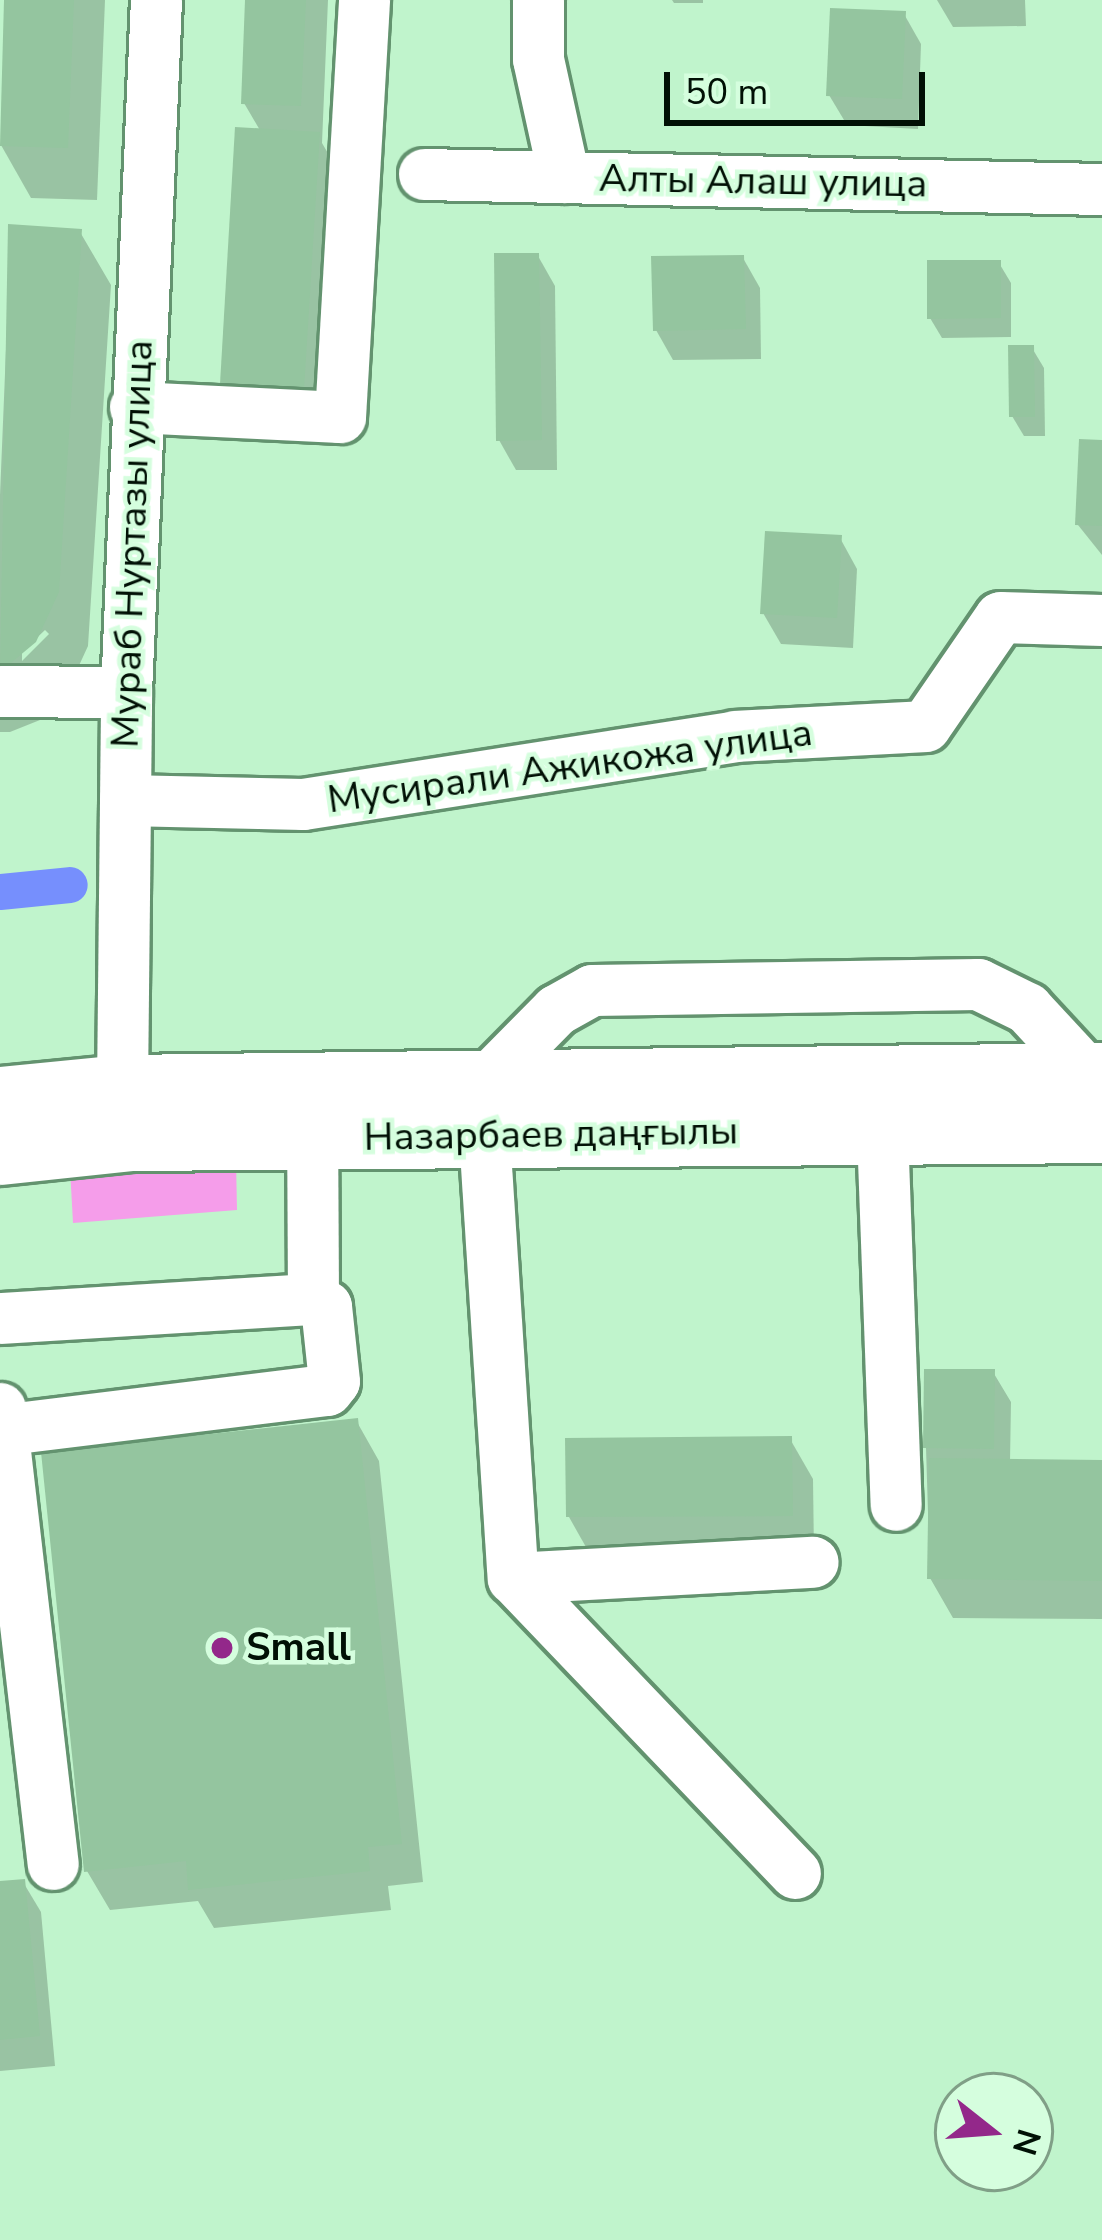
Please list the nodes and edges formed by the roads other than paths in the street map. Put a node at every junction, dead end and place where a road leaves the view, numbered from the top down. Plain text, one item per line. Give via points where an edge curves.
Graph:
1 (156, 0) edge
2 (364, 0) edge
3 (538, 0) edge
4 (424, 174) dead end
5 (564, 177) junction
6 (1102, 189) edge
7 (135, 407) junction
8 (1102, 620) edge
9 (0, 691) edge
10 (126, 692) junction
11 (125, 800) junction
12 (122, 1088) junction
13 (1098, 1094) edge
14 (0, 1100) edge
15 (484, 1108) junction
16 (312, 1111) junction
17 (882, 1132) junction
18 (0, 1151) edge
19 (313, 1299) junction
20 (0, 1318) edge
21 (1, 1421) edge
22 (896, 1505) dead end
23 (813, 1562) dead end
24 (513, 1578) junction
25 (53, 1864) dead end
26 (794, 1873) dead end

1 - 7 street, Мураб Нуртазы улица
2 - 7 street via 340,417
3 - 5 street via 538,59
4 - 5 street, Алты Алаш улица
5 - 6 street, Алты Алаш улица
7 - 10 street, Мураб Нуртазы улица
8 - 11 street, Мусирали Ажикожа улица via 1000,616 925,726 735,736 303,804
9 - 10 street
10 - 11 street, Мураб Нуртазы улица
11 - 12 street, Мураб Нуртазы улица
12 - 14 main road, Назарбаев даңғылы
12 - 16 main road, Назарбаев даңғылы
13 - 15 main road, Назарбаев даңғылы
13 - 15 street via 1027,1008 978,984 592,990 556,1010
13 - 17 main road, Назарбаев даңғылы
15 - 16 main road, Назарбаев даңғылы
15 - 17 main road, Назарбаев даңғылы
15 - 24 street
16 - 18 main road, Назарбаев даңғылы
16 - 19 street
17 - 22 street
19 - 20 street
19 - 21 street via 326,1306 334,1381 327,1390
21 - 25 street
23 - 24 street
24 - 26 street

